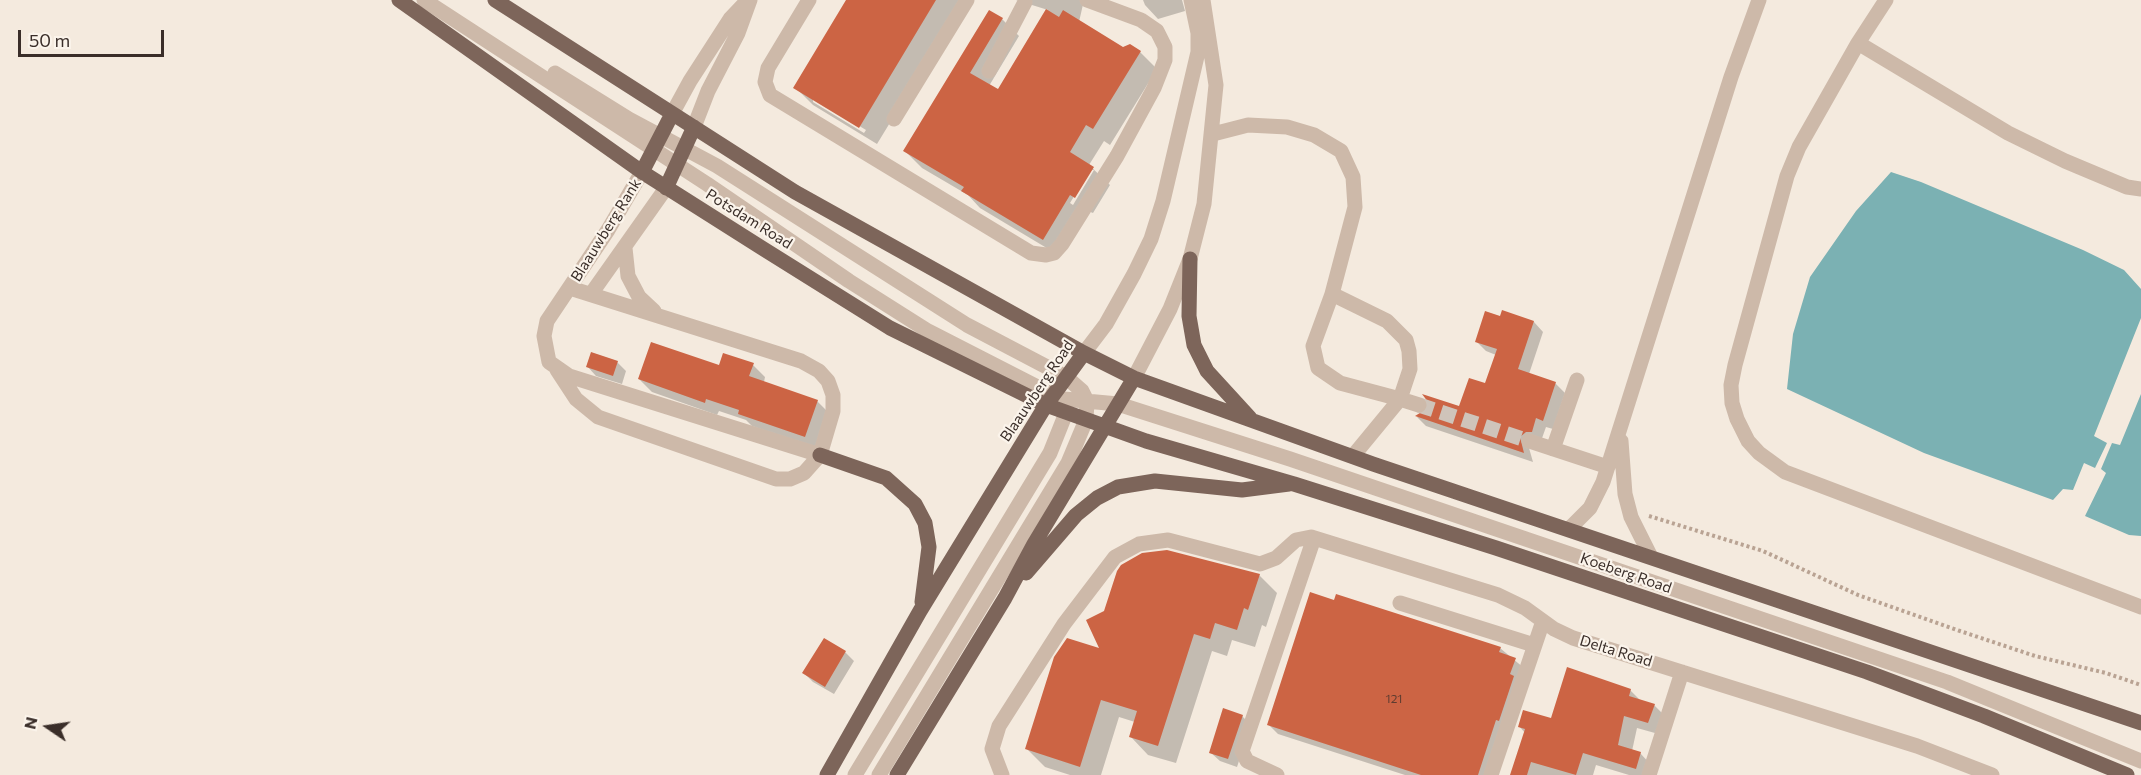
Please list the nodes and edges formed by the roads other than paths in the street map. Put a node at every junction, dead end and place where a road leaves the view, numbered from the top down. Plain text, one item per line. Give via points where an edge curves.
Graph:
1 (399, 0) edge
2 (424, 0) edge
3 (441, 0) edge
4 (495, 0) edge
5 (749, 0) edge
6 (808, 0) edge
7 (967, 0) edge
8 (1087, 0) edge
9 (1191, 0) edge
10 (1203, 0) edge
11 (1759, 0) edge
12 (1886, 0) edge
13 (1027, 1) edge
14 (1125, 7) edge
15 (1858, 43) junction
16 (989, 71) dead end
17 (672, 114) junction
18 (894, 119) dead end
19 (694, 127) junction
20 (1213, 134) junction
21 (662, 135) junction
22 (685, 147) junction
23 (654, 150) junction
24 (676, 165) junction
25 (642, 172) junction
26 (666, 188) junction
27 (2141, 189) edge
28 (625, 248) junction
29 (1190, 259) junction
30 (570, 288) junction
31 (591, 294) junction
32 (1332, 294) junction
33 (654, 312) junction
34 (1084, 353) junction
35 (557, 370) junction
36 (1066, 377) junction
37 (1134, 378) junction
38 (1577, 381) dead end
39 (1400, 399) junction
40 (1087, 401) junction
41 (1057, 403) junction
42 (1118, 404) junction
43 (1419, 405) tunnel mouth
44 (1086, 420) junction
45 (1253, 421) junction
46 (1105, 427) junction
47 (1621, 429) junction
48 (1529, 441) tunnel mouth
49 (1553, 449) junction
50 (820, 455) junction
51 (1353, 456) junction
52 (1608, 467) junction
53 (1294, 483) junction
54 (1569, 529) junction
55 (1314, 538) junction
56 (1650, 555) junction
57 (1005, 598) junction
58 (1400, 603) dead end
59 (2141, 607) edge
60 (920, 611) junction
61 (1543, 621) junction
62 (1534, 645) junction
63 (1682, 672) junction
64 (2141, 723) edge
65 (2141, 761) edge
66 (827, 775) edge
67 (855, 775) edge
68 (879, 775) edge
69 (897, 775) edge
70 (1002, 775) edge
71 (1277, 775) edge
72 (1491, 775) edge
73 (1649, 775) edge
74 (1992, 775) edge
75 (2127, 775) edge

1 - 25 main road, Potsdam Road
2 - 23 street
3 - 21 street via 629,119
4 - 17 main road
5 - 17 street via 730,19
5 - 19 street via 738,33
6 - 14 street via 768,68 765,82 770,94 1039,255 1054,253 1062,244 1117,156 1163,70 1165,47 1157,31
7 - 18 street
8 - 14 street
9 - 34 street, Blaauwberg Road via 1198,52 1163,201 1134,274 1106,324
10 - 20 street via 1216,85
11 - 47 street via 1731,77
12 - 15 street
13 - 16 street
15 - 27 street via 2008,133 2064,161
15 - 59 street via 1799,147 1787,176 1731,385 1732,403 1748,441 1785,472
17 - 19 main road
17 - 21 main road
19 - 22 main road
19 - 34 main road via 795,192
20 - 29 street via 1204,204
20 - 32 street via 1248,125 1287,127 1314,135 1341,151 1356,192 1352,225
21 - 22 street
21 - 23 main road
22 - 24 main road
22 - 36 street via 967,325
23 - 24 street
23 - 25 main road
24 - 26 main road
24 - 41 street via 928,331
25 - 26 main road, Potsdam Road
25 - 30 street, Blaauwberg Rank
26 - 28 street, Blaauwberg Rank
26 - 41 main road, Potsdam Road via 890,328
28 - 31 street, Blaauwberg Rank
28 - 33 street via 632,286
29 - 37 street via 1170,309
29 - 45 main road via 1189,316 1194,345 1207,371
30 - 31 street
30 - 35 street, Blaauwberg Rank via 546,321 544,336 549,362
31 - 33 street
32 - 39 street via 1374,313 1406,340 1410,369
32 - 39 street via 1313,346 1318,368 1340,382
33 - 50 street via 801,361 819,371 833,395 831,426
34 - 36 main road, Blaauwberg Road
34 - 37 main road
35 - 50 street
35 - 50 street, Blaauwberg Rank via 576,399 598,417 753,472 790,479 804,473
36 - 40 street
36 - 41 main road, Blaauwberg Road
37 - 42 main road
37 - 45 main road, Koeberg Road
38 - 49 street
39 - 43 street
39 - 51 street
40 - 41 street
40 - 42 street
40 - 44 street
41 - 44 main road, Potsdam Road
41 - 60 main road, Blaauwberg Road
41 - 67 street via 1050,453
42 - 46 main road
42 - 65 street via 1947,682
44 - 46 main road, Potsdam Road
44 - 68 street via 1068,463
45 - 51 main road, Koeberg Road
46 - 53 main road, Koeberg Road
46 - 57 main road
47 - 52 street
47 - 56 street via 1625,494 1631,517
48 - 49 street
49 - 52 street
50 - 60 main road via 885,478 915,504 925,524 929,547
51 - 54 main road, Koeberg Road
52 - 54 street via 1590,508
53 - 57 main road via 1251,490 1155,481 1118,487 1096,498 1076,515
53 - 75 main road, Koeberg Road via 1867,672
54 - 56 main road, Koeberg Road
55 - 61 street, Delta Road via 1498,595
55 - 70 street via 1296,540 1268,562 1252,564 1168,540 1139,544 1115,557 1064,624 999,726 992,749
55 - 71 street via 1242,751 1247,762
56 - 64 main road, Koeberg Road
57 - 69 main road
58 - 62 street
60 - 66 main road, Blaauwberg Road
61 - 62 street
61 - 63 street, Delta Road via 1573,638
62 - 72 street
63 - 73 street
63 - 74 street, Delta Road via 1917,746

